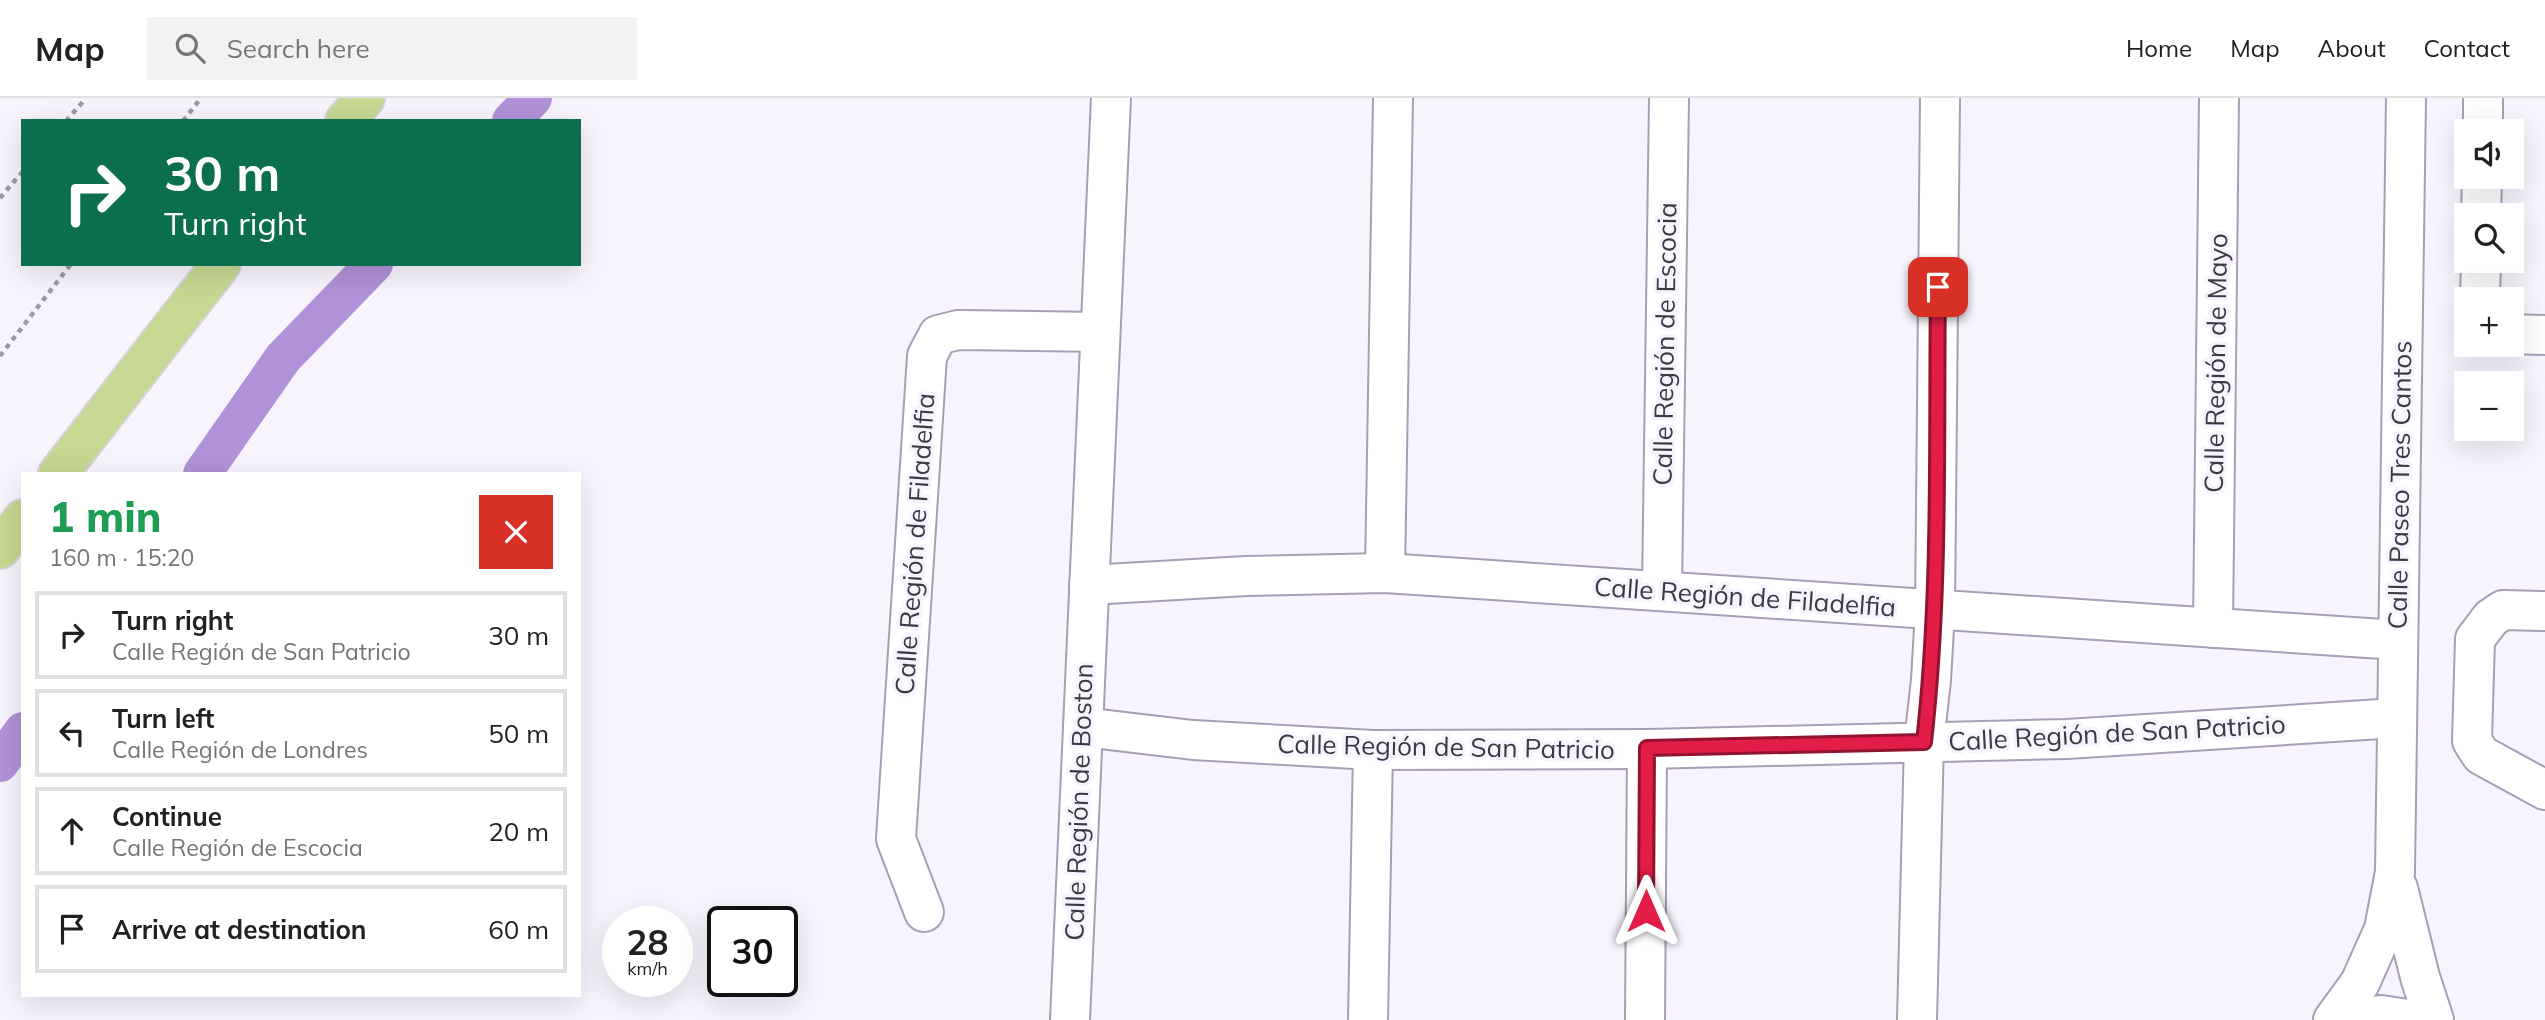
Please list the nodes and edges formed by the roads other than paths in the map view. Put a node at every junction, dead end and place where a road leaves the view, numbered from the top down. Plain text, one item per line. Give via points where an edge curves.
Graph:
1 (365, 98) edge
2 (1111, 98) edge
3 (1393, 98) edge
4 (1669, 98) edge
5 (1940, 98) edge
6 (2219, 98) edge
7 (2406, 98) edge
8 (2483, 98) edge
9 (347, 119) edge
10 (2483, 119) edge
11 (219, 266) edge
12 (1100, 332) junction
13 (2524, 334) edge
14 (2545, 335) edge
15 (60, 472) edge
16 (21, 522) edge
17 (0, 549) edge
18 (1385, 573) junction
19 (1089, 584) junction
20 (1662, 590) junction
21 (1935, 611) junction
22 (2545, 611) edge
23 (2213, 628) junction
24 (2398, 640) junction
25 (2397, 718) junction
26 (1083, 727) junction
27 (1924, 742) junction
28 (1647, 748) junction
29 (1373, 751) junction
30 (2545, 790) edge
31 (2395, 872) junction
32 (924, 912) dead end
33 (1070, 1020) edge
34 (1368, 1020) edge
35 (1645, 1020) edge
36 (1917, 1020) edge
37 (2333, 1020) edge
38 (2351, 1020) edge
39 (2414, 1020) edge
40 (2434, 1020) edge

1 - 9 highway
2 - 12 street
3 - 18 street
4 - 20 street, Calle Región de Escocia
5 - 21 street
6 - 23 street, Calle Región de Mayo
7 - 24 street, Calle Paseo Tres Cantos
8 - 10 street
11 - 15 highway
12 - 19 street
12 - 32 street, Calle Región de Filadelfia via 958,330 938,335 928,356 896,839
13 - 14 street
16 - 17 highway
18 - 19 street, Calle Región de Filadelfia
18 - 20 street, Calle Región de Filadelfia
19 - 26 street, Calle Región de Boston
20 - 21 street, Calle Región de Filadelfia
21 - 23 street, Calle Región de Filadelfia
21 - 27 street
22 - 30 street via 2503,611 2491,618 2475,639 2472,741 2482,755
23 - 24 street, Calle Región de Filadelfia
24 - 25 street, Calle Paseo Tres Cantos
25 - 27 street, Calle Región de San Patricio via 2067,739
25 - 31 street, Calle Paseo Tres Cantos
26 - 29 street, Calle Región de San Patricio via 1193,740
26 - 33 street, Calle Región de Boston
27 - 28 street, Calle Región de San Patricio
27 - 36 street
28 - 29 street, Calle Región de San Patricio
28 - 35 street
29 - 34 street
31 - 37 street, Calle Paseo Tres Cantos via 2384,929 2360,983
31 - 40 street, Calle Paseo Tres Cantos
38 - 39 street via 2381,1015

